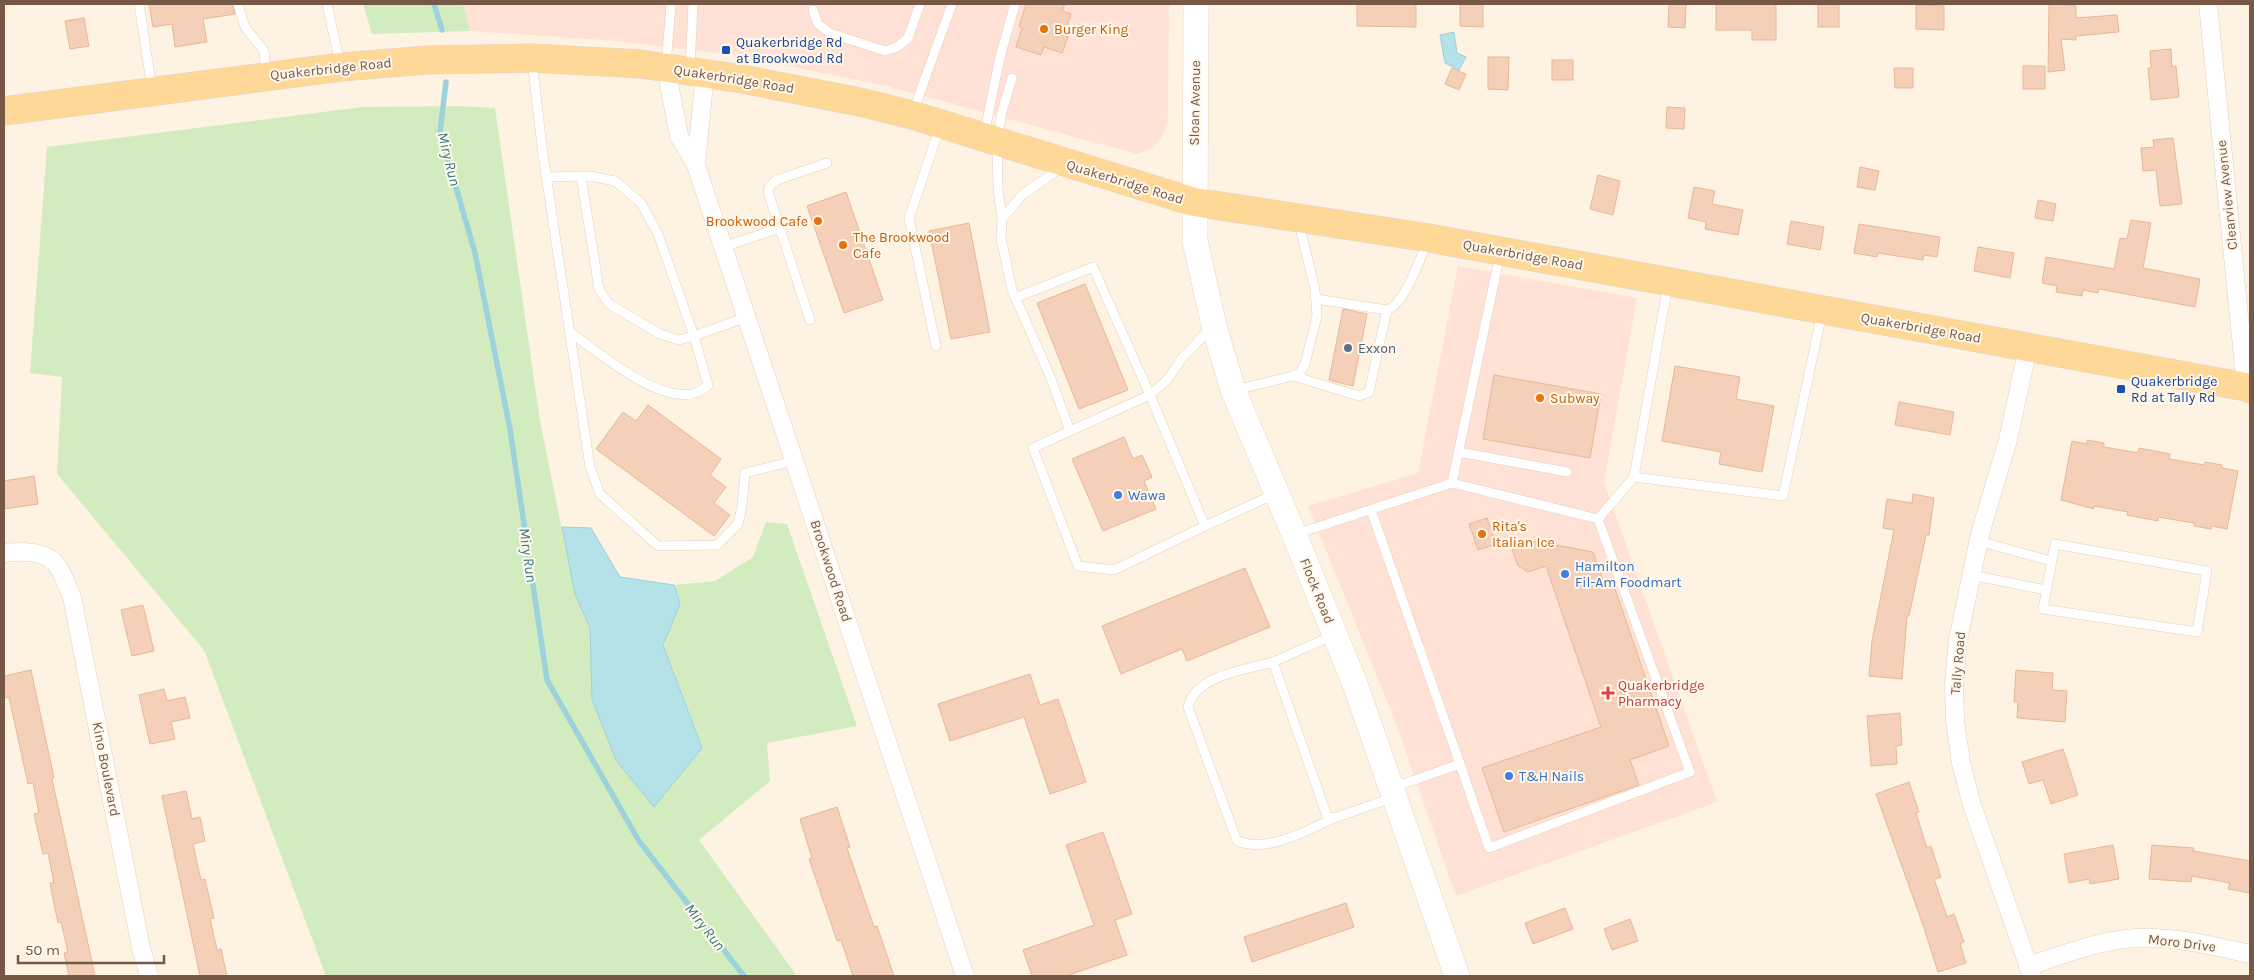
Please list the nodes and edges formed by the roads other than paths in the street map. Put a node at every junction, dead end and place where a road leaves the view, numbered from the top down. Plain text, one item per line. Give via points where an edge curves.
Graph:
1 (139, 4) edge
2 (238, 4) edge
3 (327, 4) edge
4 (671, 4) edge
5 (693, 4) edge
6 (920, 4) edge
7 (952, 4) edge
8 (1015, 4) edge
9 (1196, 4) edge
10 (2208, 4) edge
11 (813, 10) dead end
12 (532, 58) junction
13 (341, 67) junction
14 (687, 71) junction
15 (267, 76) junction
16 (1012, 78) dead end
17 (153, 92) junction
18 (4, 111) edge
19 (912, 115) junction
20 (941, 125) junction
21 (990, 141) junction
22 (827, 163) dead end
23 (1066, 164) junction
24 (696, 165) junction
25 (581, 176) junction
26 (547, 177) junction
27 (1194, 202) junction
28 (1298, 218) junction
29 (1002, 219) junction
30 (780, 228) junction
31 (1429, 238) junction
32 (723, 247) junction
33 (1501, 251) junction
34 (1668, 282) junction
35 (1015, 298) junction
36 (1316, 299) junction
37 (1387, 310) junction
38 (1823, 310) junction
39 (747, 317) junction
40 (810, 320) dead end
41 (1214, 326) junction
42 (571, 333) junction
43 (694, 336) junction
44 (936, 346) dead end
45 (2028, 347) junction
46 (1293, 376) junction
47 (2249, 387) edge
48 (1233, 390) junction
49 (1150, 395) junction
50 (1070, 431) junction
51 (1459, 452) junction
52 (794, 461) junction
53 (1567, 472) dead end
54 (1634, 476) junction
55 (1452, 483) junction
56 (1276, 494) junction
57 (1371, 510) junction
58 (1598, 519) junction
59 (1205, 526) junction
60 (1294, 534) junction
61 (1978, 541) junction
62 (4, 553) edge
63 (2051, 561) junction
64 (1972, 575) junction
65 (2046, 590) junction
66 (1334, 634) junction
67 (1273, 662) junction
68 (1460, 764) junction
69 (1393, 792) junction
70 (1334, 818) junction
71 (2250, 954) edge
72 (2030, 971) edge
73 (149, 976) edge
74 (965, 976) edge
75 (1457, 976) edge

1 - 17 lane
2 - 15 lane via 245,26 264,51
3 - 13 lane
4 - 14 lane
5 - 14 lane
6 - 11 lane via 908,38 885,51 830,33 818,24
7 - 19 lane
8 - 21 lane via 1000,57
9 - 27 main road, Sloan Avenue
10 - 47 street, Clearview Avenue
12 - 13 main road, Quakerbridge Road via 427,60
12 - 14 main road, Quakerbridge Road via 588,60
12 - 26 lane
13 - 15 main road, Quakerbridge Road
14 - 19 main road, Quakerbridge Road via 816,92
14 - 24 street, Brookwood Road
14 - 24 street, Brookwood Road via 679,136
15 - 17 main road, Quakerbridge Road
16 - 21 lane
17 - 18 main road, Quakerbridge Road
19 - 20 main road, Quakerbridge Road
20 - 21 main road, Quakerbridge Road
20 - 44 lane via 909,218
21 - 23 main road, Quakerbridge Road
21 - 29 lane
22 - 30 lane via 771,183 768,192
23 - 27 main road, Quakerbridge Road
23 - 29 lane via 1022,195
24 - 32 street, Brookwood Road
25 - 26 lane
25 - 43 lane via 615,181 641,203 658,234
25 - 43 lane via 599,289 610,304 660,334 679,340
26 - 42 lane
27 - 28 main road, Quakerbridge Road
27 - 41 main road, Flock Road via 1195,241
28 - 31 main road, Quakerbridge Road
28 - 36 lane
29 - 35 lane via 1001,238
30 - 32 lane
30 - 40 lane
31 - 33 main road, Quakerbridge Road
31 - 37 lane via 1404,294
32 - 39 street, Brookwood Road
33 - 34 main road, Quakerbridge Road
33 - 51 lane
34 - 38 main road, Quakerbridge Road
34 - 54 lane
35 - 49 lane via 1093,267
35 - 50 lane via 1050,376
36 - 37 lane
36 - 46 lane via 1317,316 1305,364 1300,373
37 - 46 lane via 1369,392 1360,396
38 - 45 main road, Quakerbridge Road
38 - 54 lane via 1783,496
39 - 43 lane
39 - 52 street, Brookwood Road
41 - 48 main road, Flock Road
41 - 49 lane
42 - 43 lane via 652,389 679,395 701,392 708,385
42 - 52 lane via 590,467 600,494 658,546 717,545 738,524 745,473
45 - 47 main road, Quakerbridge Road
45 - 61 street, Tally Road via 2008,440
46 - 48 lane
48 - 56 main road, Flock Road
49 - 50 lane
49 - 59 lane
50 - 59 lane via 1033,448 1078,566 1114,570
51 - 53 lane
51 - 55 lane
52 - 74 street, Brookwood Road
54 - 58 lane
55 - 57 lane
55 - 58 lane
56 - 59 lane
56 - 60 main road, Flock Road
57 - 60 lane
57 - 68 lane
58 - 68 lane via 1690,772 1489,848
60 - 66 main road, Flock Road
61 - 63 lane
61 - 64 street, Tally Road
62 - 73 street, Kino Boulevard via 40,554 56,564 72,597
63 - 65 lane
63 - 65 lane via 2055,544 2207,571 2197,632 2043,610
64 - 65 lane
64 - 72 street, Tally Road via 1958,640 1954,683 1961,763 1972,805
66 - 67 lane
66 - 69 main road, Flock Road
67 - 70 lane via 1327,816
67 - 70 lane via 1214,680 1195,692 1188,707 1237,841 1248,844 1274,842
68 - 69 lane
69 - 70 lane
69 - 75 main road, Flock Road
71 - 72 street, Moro Drive via 2168,938 2136,938 2104,943

